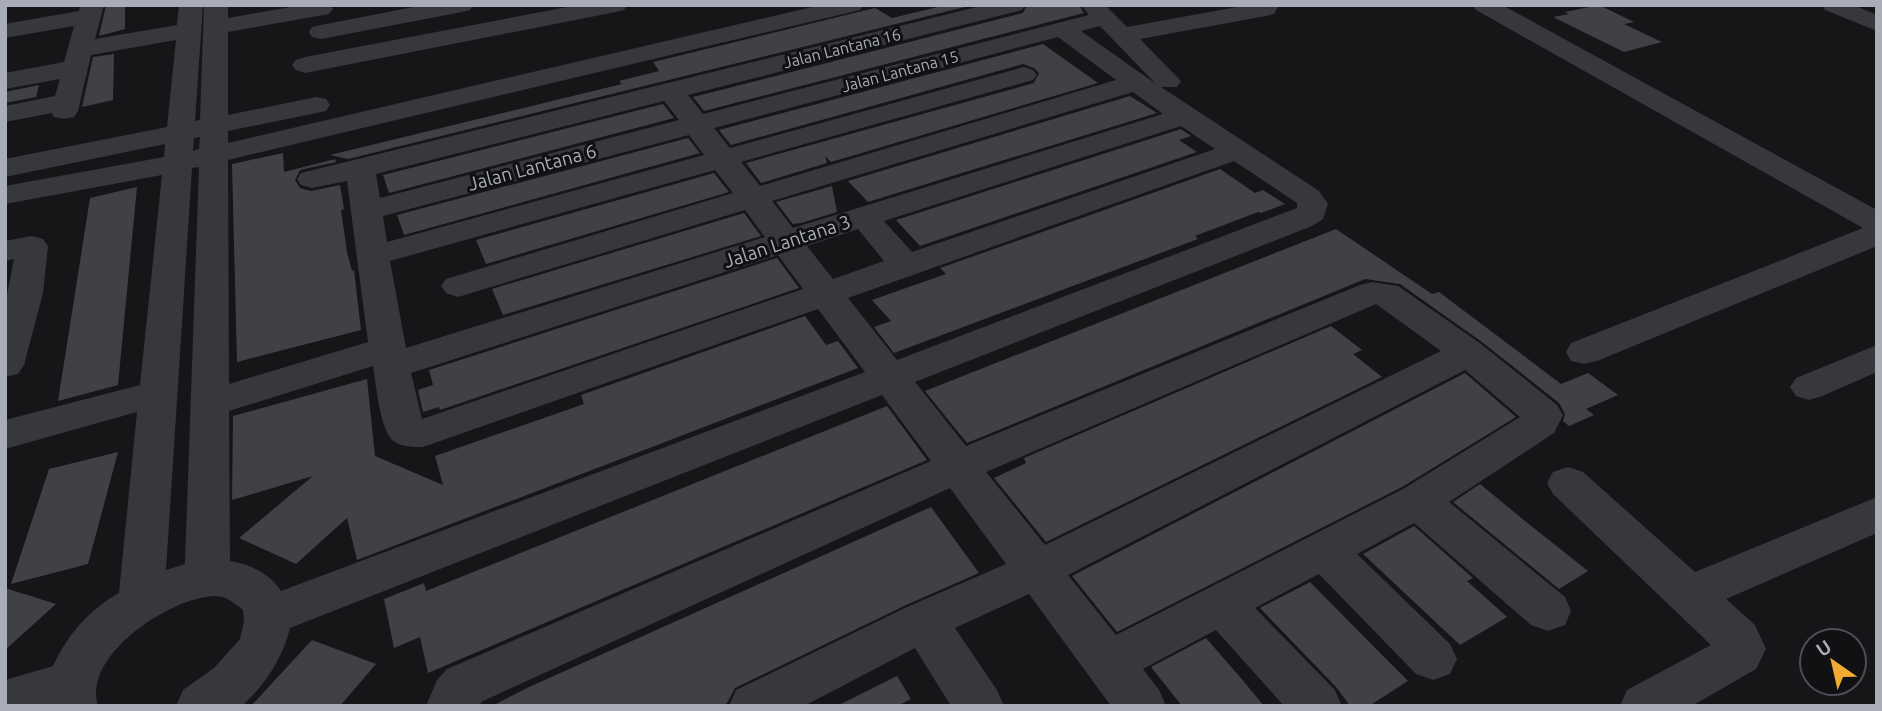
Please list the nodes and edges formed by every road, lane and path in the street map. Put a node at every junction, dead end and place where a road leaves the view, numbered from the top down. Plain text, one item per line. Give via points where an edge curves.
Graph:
1 (463, 5) edge
2 (616, 5) edge
3 (801, 5) edge
4 (852, 5) edge
5 (1014, 5) edge
6 (1267, 5) edge
7 (1484, 5) edge
8 (1833, 5) edge
9 (583, 8) edge
10 (90, 11) edge
11 (317, 13) edge
12 (943, 13) edge
13 (347, 16) edge
14 (203, 19) edge
15 (1105, 20) edge
16 (57, 22) junction
17 (1877, 24) edge
18 (1062, 29) junction
19 (5, 30) edge
20 (598, 34) dead end
21 (989, 48) junction
22 (5, 55) edge
23 (69, 56) junction
24 (1024, 75) junction
25 (5, 80) edge
26 (1137, 82) junction
27 (670, 90) junction
28 (1062, 104) junction
29 (5, 114) edge
30 (696, 124) junction
31 (1211, 133) junction
32 (214, 140) junction
33 (179, 148) junction
34 (723, 159) junction
35 (5, 168) edge
36 (360, 169) junction
37 (312, 179) dead end
38 (5, 195) edge
39 (752, 198) junction
40 (368, 211) junction
41 (864, 217) junction
42 (1877, 223) edge
43 (1877, 234) edge
44 (443, 236) junction
45 (786, 242) junction
46 (32, 245) edge
47 (375, 255) junction
48 (906, 265) junction
49 (458, 286) junction
50 (825, 294) junction
51 (16, 295) edge
52 (475, 340) junction
53 (388, 349) junction
54 (1584, 352) dead end
55 (1468, 353) junction
56 (6, 357) edge
57 (1877, 357) edge
58 (888, 377) junction
59 (1809, 387) dead end
60 (210, 392) junction
61 (158, 403) junction
62 (5, 435) edge
63 (5, 456) edge
64 (957, 467) junction
65 (1569, 483) dead end
66 (1418, 501) junction
67 (1877, 514) edge
68 (1323, 549) junction
69 (1037, 570) junction
70 (207, 579) junction
71 (1689, 595) junction
72 (141, 601) junction
73 (1222, 605) junction
74 (1548, 611) dead end
75 (268, 616) junction
76 (924, 621) junction
77 (1433, 659) dead end
78 (1109, 663) junction
79 (72, 695) edge
80 (5, 703) edge
81 (204, 705) edge
82 (451, 706) edge
83 (754, 706) edge
84 (979, 706) edge
85 (1141, 706) edge
86 (1317, 706) edge
87 (1645, 706) edge

1 - 13 street
2 - 9 street
3 - 32 street
4 - 32 street
5 - 12 street, Jalan Lantana 16
6 - 15 street, Jalan Lantana 15 via 1266,9
7 - 42 street
8 - 17 street
9 - 11 street via 315,63
9 - 20 street
10 - 16 street
10 - 23 street
11 - 13 street
11 - 14 street
12 - 21 street
12 - 27 street, Jalan Lantana 16
14 - 23 street
14 - 32 street
14 - 33 street
15 - 18 street, Jalan Lantana 15
15 - 31 street via 1188,100
16 - 19 street
16 - 23 street
18 - 21 street, Jalan Lantana 15
18 - 26 street
21 - 24 street
21 - 30 street, Jalan Lantana 15
22 - 23 street
23 - 25 street
23 - 29 street via 65,106
24 - 28 street
24 - 34 street
26 - 28 street
26 - 31 street
27 - 30 street
27 - 36 street, Jalan Lantana 16
28 - 39 street
30 - 34 street
30 - 40 street, Jalan Lantana 6
31 - 41 street, Jalan Lantana 3
31 - 48 street
31 - 58 street via 1308,197 1312,212
32 - 33 street
32 - 60 street
33 - 35 street
33 - 38 street
33 - 61 street
34 - 39 street
34 - 44 street
36 - 37 street, Jalan Lantana 16
36 - 40 street
39 - 45 street
39 - 49 street
40 - 47 street
41 - 45 street, Jalan Lantana 3
41 - 48 street
43 - 54 street
44 - 47 street
44 - 49 street
45 - 50 street
45 - 52 street, Jalan Lantana 3
46 - 51 street
47 - 53 street
48 - 50 street
49 - 52 street
50 - 53 street via 424,433 404,428
50 - 58 street
51 - 56 street
52 - 53 street, Jalan Lantana 3
53 - 60 street, Jalan Lantana 3
55 - 64 street via 1386,294 1372,293
55 - 66 street via 1543,419
55 - 69 street
57 - 59 street
58 - 64 street
58 - 75 street
60 - 70 street
61 - 62 street
61 - 63 street
61 - 72 street
64 - 69 street
64 - 82 street via 465,685
65 - 71 street
66 - 68 street
66 - 74 street
67 - 71 street
68 - 73 street
68 - 77 street
69 - 76 street
69 - 78 street
70 - 72 street
70 - 75 street via 226,579 249,587 264,602
71 - 87 street via 1742,649
72 - 79 street via 102,630 87,648 76,666
73 - 78 street
73 - 86 street
75 - 81 street via 258,651 245,669
76 - 83 street
76 - 84 street
78 - 85 street
79 - 80 street

